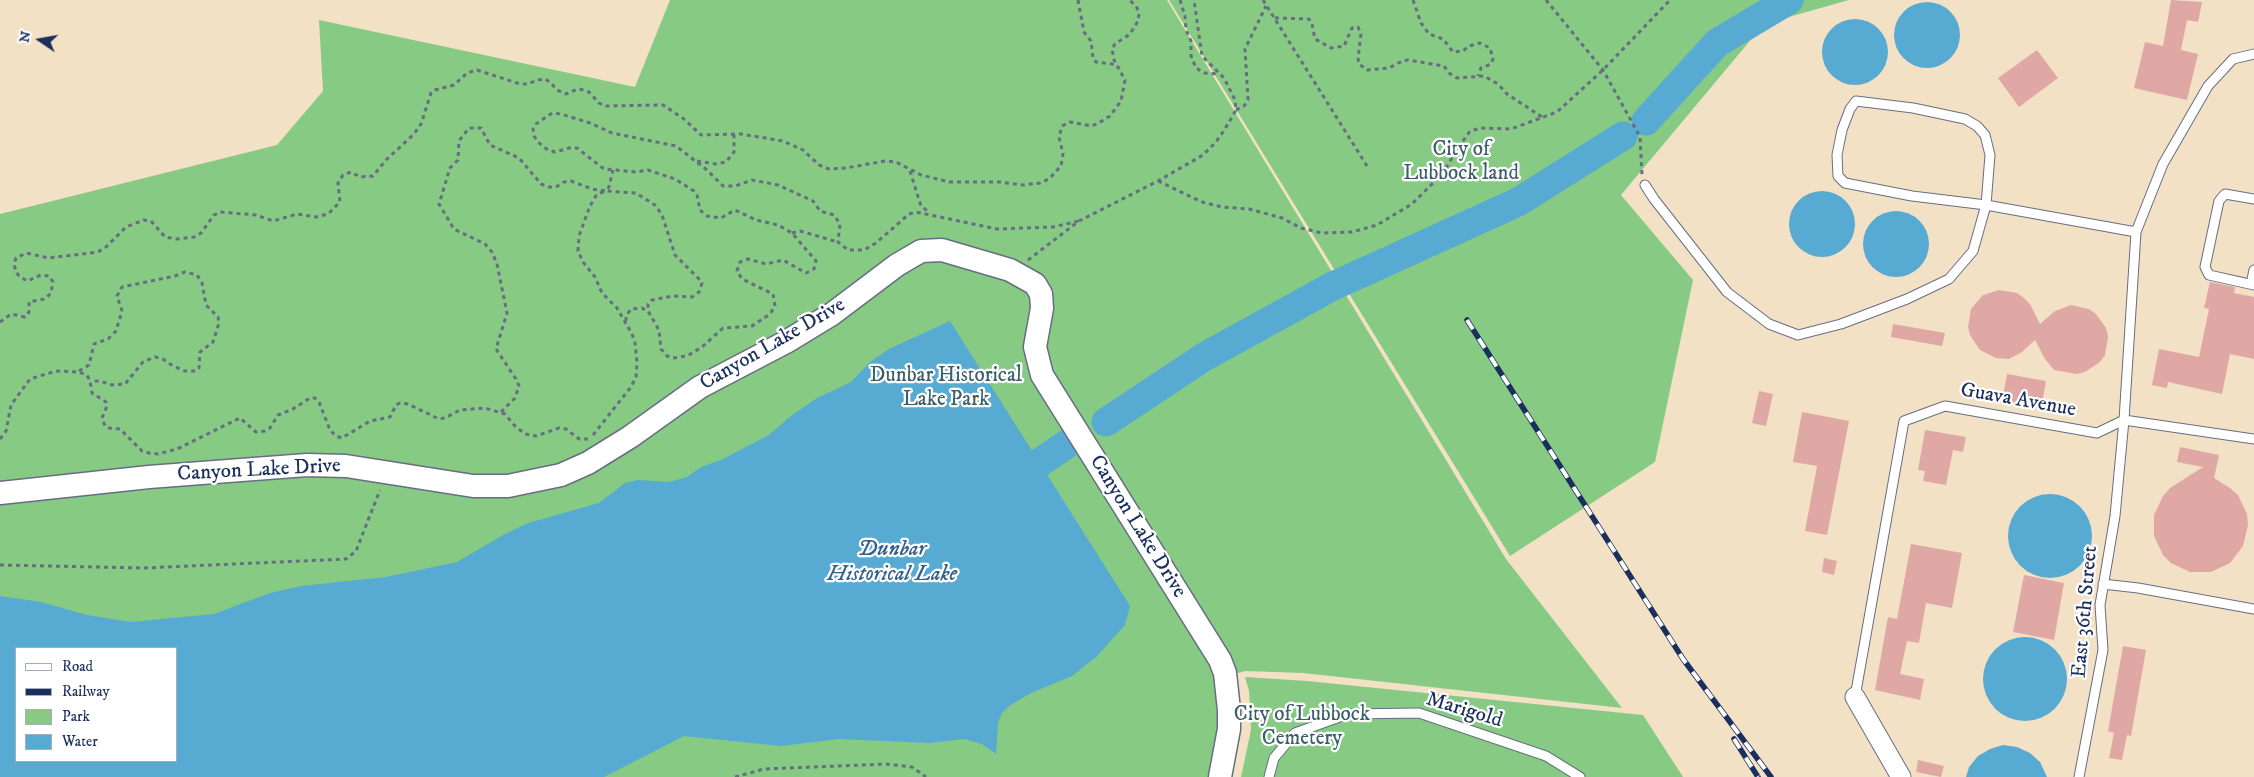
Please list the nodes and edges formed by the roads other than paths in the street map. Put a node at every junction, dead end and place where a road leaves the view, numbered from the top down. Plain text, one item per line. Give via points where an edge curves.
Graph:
1 (2254, 54) edge
2 (1645, 185) road end
3 (2254, 199) edge
4 (1986, 205) junction
5 (2136, 232) junction
6 (2254, 270) edge
7 (2252, 284) edge
8 (2124, 420) junction
9 (2254, 439) edge
10 (0, 493) edge
11 (2103, 584) junction
12 (2254, 609) edge
13 (1855, 697) joint
14 (1220, 777) edge
15 (1269, 777) edge
16 (1580, 777) edge
17 (1901, 777) edge
18 (2079, 777) edge

1 - 5 lane, East 36th Street via 2233,59 2208,86 2163,164
2 - 4 lane via 1727,292 1769,324 1798,335 1841,324 1949,279 1973,251
3 - 7 lane via 2225,194 2219,201 2205,267 2209,275
4 - 4 lane via 1990,155 1985,135 1977,126 1965,119 1867,101 1856,102 1850,109 1836,155 1838,176 1845,183 1912,196
4 - 5 lane
5 - 8 lane, East 36th Street
6 - 7 lane
8 - 9 lane
8 - 11 lane, East 36th Street via 2115,516
8 - 13 lane, Guava Avenue via 2097,433 1945,406 1904,421
10 - 14 street, Canyon Lake Drive via 273,467 346,466 473,486 508,486 560,475 588,463 630,437 700,386 786,342 832,314 897,265 921,251 942,250 1010,270 1035,284 1041,294 1042,308 1035,347 1042,375 1222,667 1230,710
11 - 12 lane
11 - 18 lane, East 36th Street via 2100,605 2103,650
13 - 17 street
15 - 16 lane, Marigold via 1274,758 1295,733 1348,714 1418,713 1546,756

